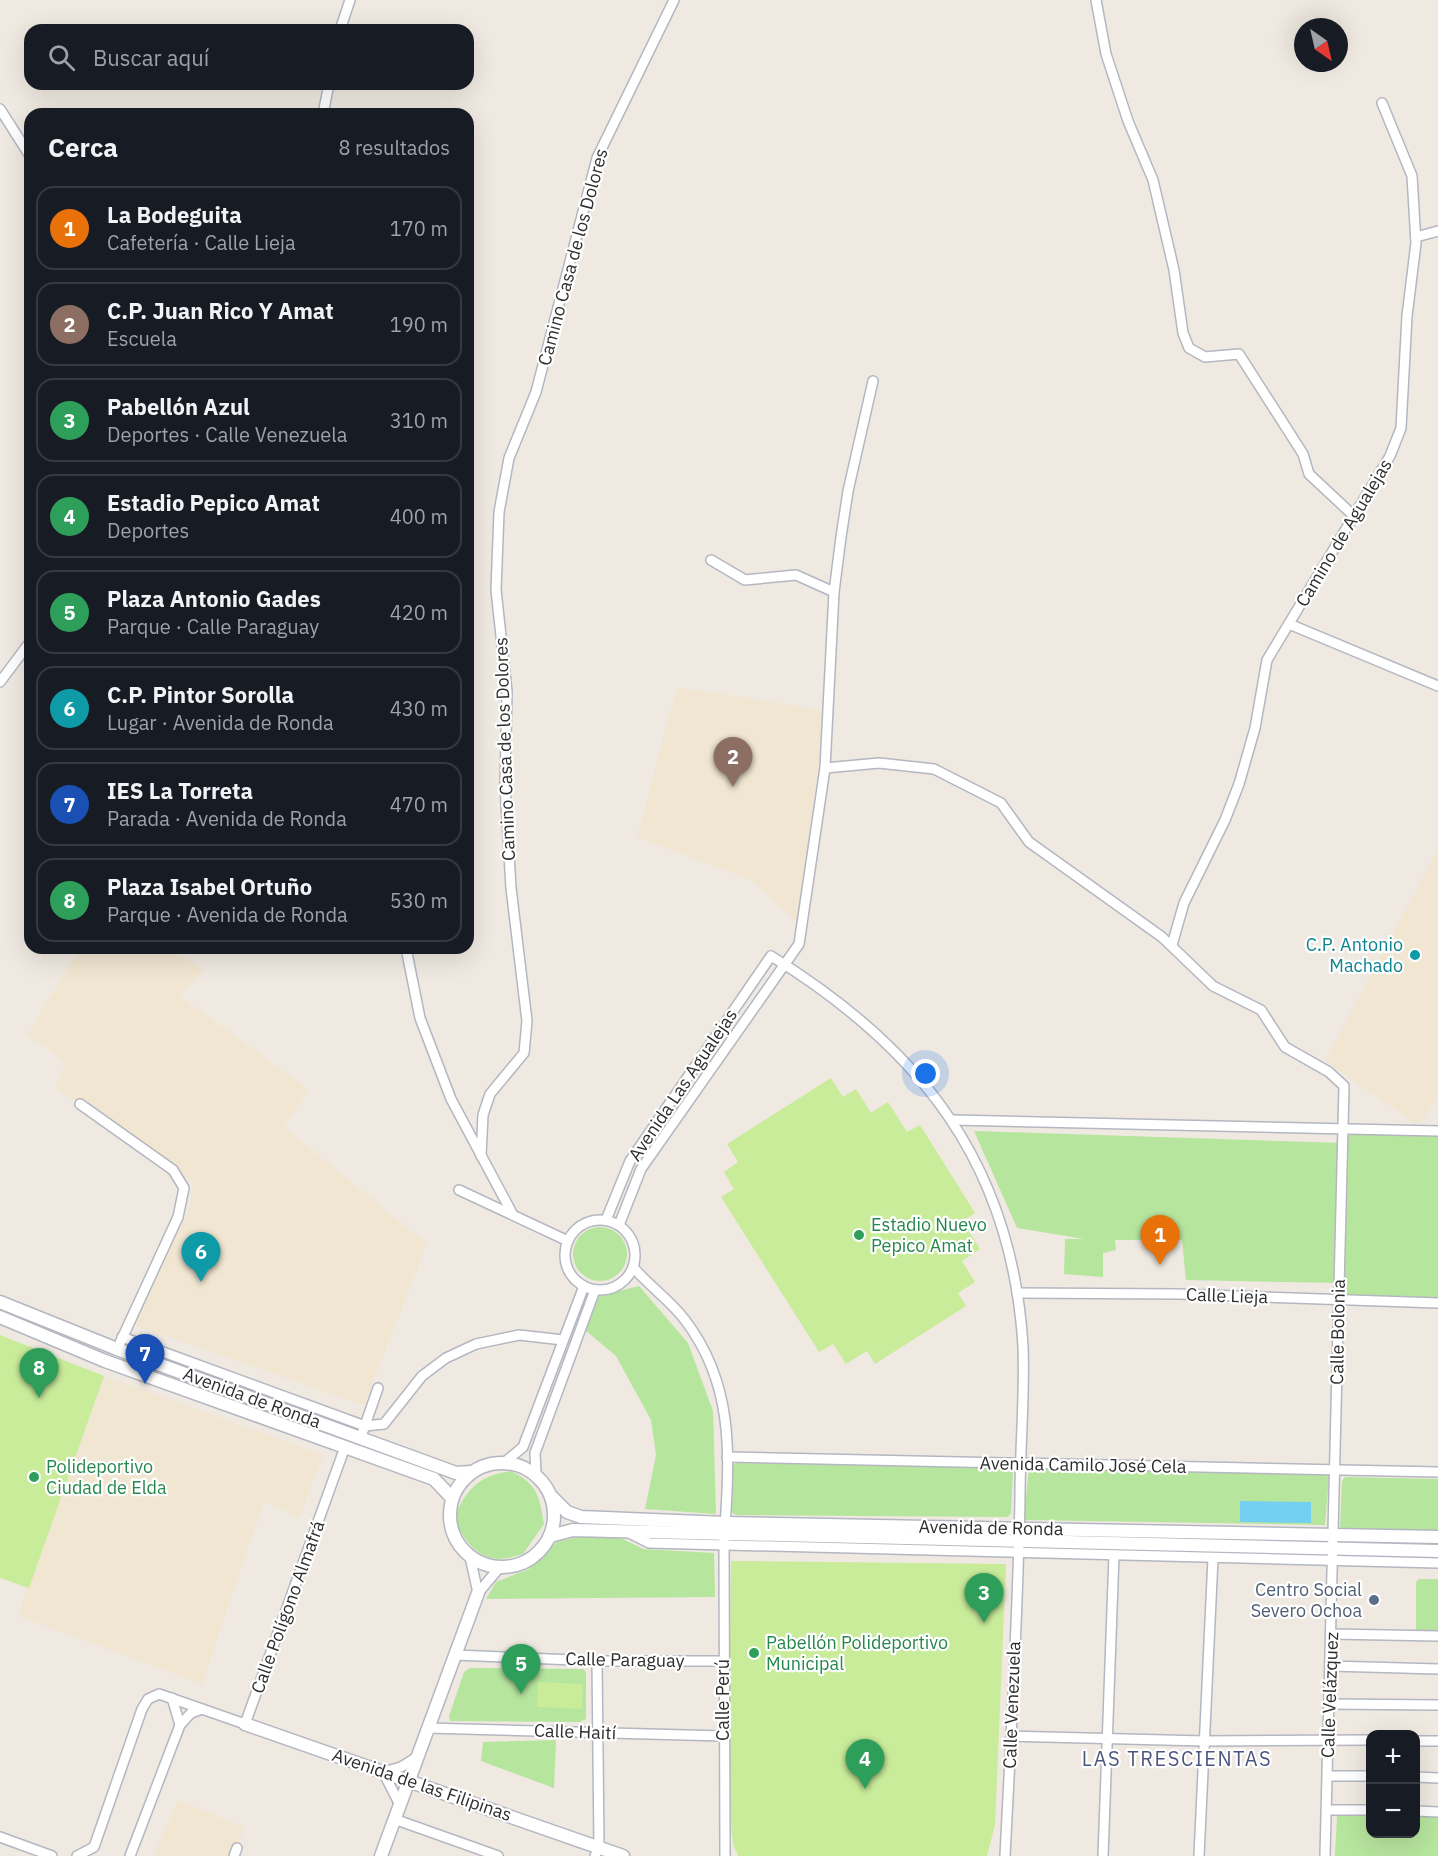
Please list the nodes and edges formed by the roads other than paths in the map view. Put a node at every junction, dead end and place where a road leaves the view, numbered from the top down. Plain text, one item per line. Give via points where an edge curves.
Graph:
1 (350, 0) edge
2 (674, 0) edge
3 (1096, 0) edge
4 (342, 24) edge
5 (328, 90) edge
6 (1382, 103) dead end
7 (324, 108) edge
8 (0, 109) edge
9 (24, 147) edge
10 (1438, 231) edge
11 (1416, 237) junction
12 (873, 381) dead end
13 (1354, 517) junction
14 (711, 560) dead end
15 (834, 592) junction
16 (1289, 624) junction
17 (24, 650) edge
18 (0, 682) edge
19 (1438, 686) edge
20 (825, 768) junction
21 (1172, 945) junction
22 (407, 954) edge
23 (771, 956) joint
24 (783, 964) junction
25 (80, 1104) dead end
26 (953, 1120) junction
27 (1344, 1129) junction
28 (1438, 1131) edge
29 (481, 1156) junction
30 (459, 1190) dead end
31 (513, 1215) junction
32 (606, 1220) junction
33 (619, 1225) junction
34 (568, 1241) junction
35 (633, 1267) junction
36 (584, 1286) junction
37 (595, 1290) junction
38 (1017, 1293) junction
39 (1338, 1301) junction
40 (0, 1302) edge
41 (1438, 1303) edge
42 (0, 1317) edge
43 (563, 1340) junction
44 (120, 1343) junction
45 (378, 1388) dead end
46 (365, 1425) junction
47 (360, 1438) junction
48 (345, 1447) junction
49 (727, 1457) junction
50 (505, 1462) junction
51 (1020, 1463) junction
52 (1334, 1470) junction
53 (471, 1472) junction
54 (1438, 1472) edge
55 (536, 1474) junction
56 (552, 1497) junction
57 (452, 1498) junction
58 (1019, 1528) junction
59 (725, 1534) junction
60 (550, 1536) junction
61 (1438, 1537) edge
62 (1334, 1541) junction
63 (1018, 1547) junction
64 (1438, 1551) edge
65 (1114, 1555) junction
66 (470, 1557) junction
67 (1213, 1558) junction
68 (1334, 1561) junction
69 (1438, 1563) edge
70 (500, 1568) junction
71 (478, 1593) junction
72 (1332, 1634) junction
73 (1438, 1636) edge
74 (455, 1655) junction
75 (597, 1661) junction
76 (723, 1661) junction
77 (1331, 1666) junction
78 (1438, 1669) edge
79 (172, 1698) junction
80 (1330, 1704) junction
81 (1438, 1705) edge
82 (202, 1709) junction
83 (245, 1724) junction
84 (180, 1725) junction
85 (428, 1728) junction
86 (599, 1733) junction
87 (723, 1736) junction
88 (1011, 1736) junction
89 (1107, 1738) junction
90 (1366, 1740) edge
91 (1204, 1741) junction
92 (1420, 1741) edge
93 (1328, 1742) junction
94 (1438, 1742) edge
95 (417, 1757) junction
96 (383, 1772) junction
97 (1328, 1776) junction
98 (1366, 1776) edge
99 (1420, 1777) edge
100 (1438, 1778) edge
101 (408, 1781) junction
102 (400, 1805) junction
103 (1327, 1810) junction
104 (1366, 1810) edge
105 (1420, 1811) edge
106 (1438, 1812) edge
107 (394, 1819) junction
108 (0, 1837) edge
109 (597, 1851) edge
110 (94, 1852) edge
111 (49, 1856) edge
112 (77, 1856) edge
113 (129, 1856) edge
114 (381, 1856) edge
115 (498, 1856) edge
116 (623, 1856) edge
117 (725, 1856) edge
118 (1005, 1856) edge
119 (1103, 1856) edge
120 (1199, 1856) edge
121 (1325, 1856) edge

1 - 4 street
2 - 29 street, Camino Casa de los Dolores via 597,158 536,392 509,458 499,512 496,590 507,691 505,786 527,1021 524,1053 490,1094 483,1115
3 - 13 street via 1106,54 1153,180 1189,348 1205,357 1239,354 1303,454 1309,474
5 - 7 street
6 - 11 street, Camino de Agualejas via 1412,176
8 - 9 street
10 - 11 street
11 - 13 street, Camino de Agualejas via 1401,428 1391,454
12 - 15 street, Avenida Las Agualejas via 848,491
13 - 16 street, Camino de Agualejas
14 - 15 street via 745,580 796,575
15 - 20 street, Avenida Las Agualejas
16 - 19 street
16 - 21 street, Camino de Agualejas via 1267,660 1255,728 1239,784 1226,820 1184,903
17 - 18 street
20 - 21 street via 879,763 934,769 957,779 1001,803 1029,842
20 - 24 street, Avenida Las Agualejas via 799,944
21 - 27 street, Calle Bolonia via 1213,986 1261,1010 1285,1047 1329,1072 1344,1086
22 - 29 street via 424,1029 451,1099
23 - 24 street, Calle Venezuela
23 - 32 street, Avenida Las Agualejas via 630,1161
24 - 26 street, Calle Venezuela via 850,1011 908,1063
24 - 33 street, Avenida Las Agualejas via 641,1169
25 - 44 street via 172,1170 184,1188 178,1217
26 - 27 street
26 - 38 street, Calle Venezuela via 989,1191 1009,1248
27 - 28 street
27 - 39 street, Calle Bolonia
29 - 31 street
30 - 31 street
31 - 34 street
32 - 33 street
32 - 34 street via 584,1224
33 - 35 street via 633,1240
34 - 36 street via 565,1251 569,1272
35 - 37 street via 626,1280 617,1286
35 - 49 street, Calle Perú via 675,1308 702,1347 724,1408
36 - 37 street
36 - 43 street
37 - 55 street via 535,1454
38 - 39 street, Calle Lieja via 1179,1294
38 - 51 street, Calle Venezuela via 1023,1347
39 - 41 street, Calle Lieja
39 - 52 street, Calle Bolonia
40 - 44 street, Avenida de Ronda
42 - 48 street, Avenida de Ronda via 105,1361
43 - 46 street via 519,1335 476,1344 446,1358 422,1376 384,1424
43 - 50 street via 523,1447
44 - 46 street
44 - 47 street, Avenida de Ronda
45 - 46 street
46 - 47 street
47 - 53 street, Avenida de Ronda via 456,1473
48 - 57 street, Avenida de Ronda via 434,1479
48 - 83 street, Calle Polígono Almafrá
49 - 51 street, Avenida Camilo José Cela
49 - 59 street, Calle Perú
50 - 53 street via 487,1464
50 - 55 street
51 - 52 street, Avenida Camilo José Cela
51 - 58 street, Calle Venezuela
52 - 54 street, Avenida Camilo José Cela
52 - 62 street, Calle Bolonia
53 - 57 street
55 - 56 street
56 - 59 street, Avenida de Ronda via 567,1512 581,1517
56 - 60 street via 555,1510
57 - 66 street via 452,1530
58 - 59 street, Avenida de Ronda
58 - 62 street, Avenida de Ronda
58 - 63 street, Calle Venezuela
59 - 60 street, Avenida de Ronda via 573,1530
59 - 63 street, Avenida de Ronda
59 - 76 street, Calle Perú
60 - 70 street via 530,1559
61 - 62 street, Avenida de Ronda
62 - 63 street, Avenida de Ronda
62 - 64 street, Avenida de Ronda
62 - 68 street, Calle Velázquez
63 - 65 street, Avenida de Ronda
63 - 88 street, Calle Venezuela
65 - 67 street, Avenida de Ronda
65 - 89 street
66 - 70 street
66 - 71 street
67 - 68 street, Avenida de Ronda
67 - 91 street
68 - 69 street, Avenida de Ronda
68 - 72 street, Calle Velázquez
70 - 71 street
71 - 74 street
72 - 73 street
72 - 77 street, Calle Velázquez
74 - 75 street, Calle Paraguay
74 - 85 street
75 - 76 street, Calle Paraguay
75 - 86 street
76 - 87 street, Calle Perú
77 - 78 street
77 - 80 street, Calle Velázquez
79 - 82 street
79 - 84 street
79 - 110 street via 159,1694 148,1699 142,1709
80 - 81 street
80 - 93 street, Calle Velázquez
82 - 83 street
82 - 84 street via 191,1713
83 - 96 street, Avenida de las Filipinas
84 - 113 street
85 - 86 street, Calle Haití
85 - 95 street
86 - 87 street, Calle Haití
86 - 109 street
87 - 117 street, Calle Perú
88 - 89 street
88 - 118 street, Calle Venezuela
89 - 91 street
89 - 119 street
90 - 93 street
91 - 93 street
91 - 120 street
92 - 94 street
93 - 97 street, Calle Velázquez
95 - 96 street
95 - 101 street
96 - 101 street, Avenida de las Filipinas
96 - 102 street
97 - 98 street
97 - 103 street, Calle Velázquez
99 - 100 street
101 - 102 street
101 - 109 street, Avenida de las Filipinas
102 - 107 street
103 - 104 street
103 - 121 street, Calle Velázquez
105 - 106 street
107 - 114 street
107 - 115 street
108 - 111 street
109 - 116 street, Avenida de las Filipinas
110 - 112 street

